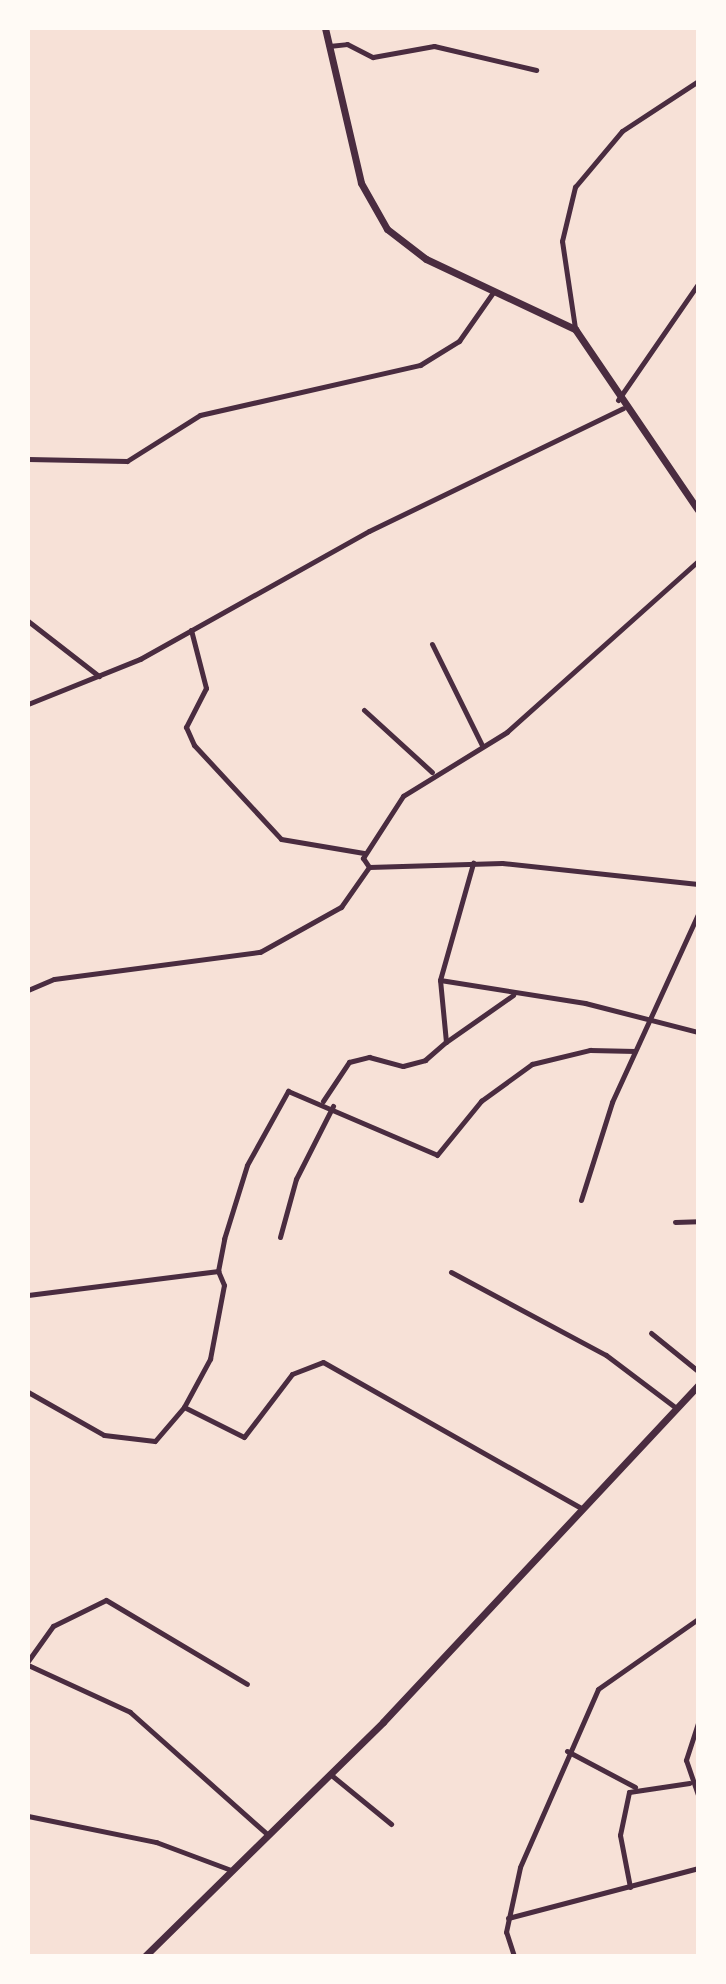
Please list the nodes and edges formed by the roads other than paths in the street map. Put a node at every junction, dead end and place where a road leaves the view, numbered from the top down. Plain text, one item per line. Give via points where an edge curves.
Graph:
1 (325, 28) edge
2 (329, 46) junction
3 (536, 70) dead end
4 (698, 81) edge
5 (698, 284) edge
6 (494, 291) junction
7 (575, 329) junction
8 (618, 400) junction
9 (623, 408) junction
10 (28, 459) edge
11 (698, 510) edge
12 (698, 561) edge
13 (28, 621) edge
14 (191, 630) junction
15 (432, 644) dead end
16 (99, 676) junction
17 (28, 704) edge
18 (364, 710) dead end
19 (482, 745) junction
20 (432, 772) junction
21 (364, 853) junction
22 (473, 863) junction
23 (369, 867) junction
24 (698, 884) edge
25 (698, 914) edge
26 (440, 980) junction
27 (28, 990) edge
28 (513, 995) junction
29 (650, 1019) junction
30 (698, 1032) edge
31 (446, 1042) junction
32 (635, 1051) junction
33 (323, 1101) junction
34 (333, 1106) junction
35 (581, 1200) dead end
36 (698, 1221) edge
37 (675, 1222) dead end
38 (280, 1237) dead end
39 (218, 1271) junction
40 (451, 1272) dead end
41 (28, 1295) edge
42 (651, 1333) dead end
43 (698, 1371) edge
44 (698, 1385) edge
45 (28, 1392) edge
46 (184, 1407) junction
47 (676, 1408) junction
48 (581, 1508) junction
49 (698, 1619) edge
50 (28, 1663) edge
51 (247, 1684) dead end
52 (698, 1723) edge
53 (567, 1751) junction
54 (330, 1774) junction
55 (689, 1783) junction
56 (636, 1787) junction
57 (698, 1795) edge
58 (28, 1816) edge
59 (391, 1824) dead end
60 (267, 1834) junction
61 (698, 1868) edge
62 (231, 1870) junction
63 (630, 1887) junction
64 (507, 1918) junction
65 (145, 1956) edge
66 (514, 1956) edge

1 - 2 main road
2 - 3 street via 347,44 373,57 434,46
2 - 6 main road via 361,183 387,229 426,259
4 - 7 street via 622,131 575,187 562,241
5 - 8 street
6 - 7 main road
6 - 10 street via 459,341 420,365 200,415 127,461 88,466
7 - 8 main road
8 - 9 main road
9 - 11 main road
9 - 14 street via 369,531
12 - 19 street via 606,649
13 - 16 street
14 - 16 street
14 - 21 street via 206,688 186,727 194,745 281,839
15 - 19 street
16 - 17 street
18 - 20 street
19 - 20 street
20 - 21 street via 403,796
21 - 23 street
22 - 23 street
22 - 24 street
22 - 26 street
23 - 27 street via 341,907 260,952 54,979
25 - 29 street
26 - 28 street
26 - 31 street
28 - 29 street
28 - 31 street
29 - 30 street
29 - 32 street
31 - 33 street via 425,1060 403,1066 369,1057 349,1062
32 - 34 street via 590,1050 532,1064 481,1101 437,1155
32 - 35 street
33 - 34 street
33 - 39 street via 293,1090 284,1096 247,1165
34 - 38 street via 296,1179
36 - 37 street
39 - 41 street
39 - 46 street via 224,1285 215,1339
40 - 47 street via 606,1355
42 - 43 street
44 - 47 main road
45 - 46 street via 73,1421 148,1446
46 - 48 street via 244,1437 292,1374 323,1362
47 - 48 main road
48 - 54 main road
49 - 53 street via 598,1689
50 - 51 street via 53,1626 106,1600
50 - 60 street via 130,1712
52 - 55 street via 686,1760
53 - 56 street
53 - 64 street
54 - 59 street
54 - 60 main road
55 - 56 street
55 - 57 street
56 - 63 street via 621,1822
58 - 62 street via 156,1842
60 - 62 main road
61 - 63 street
62 - 65 main road
63 - 64 street
64 - 66 street

